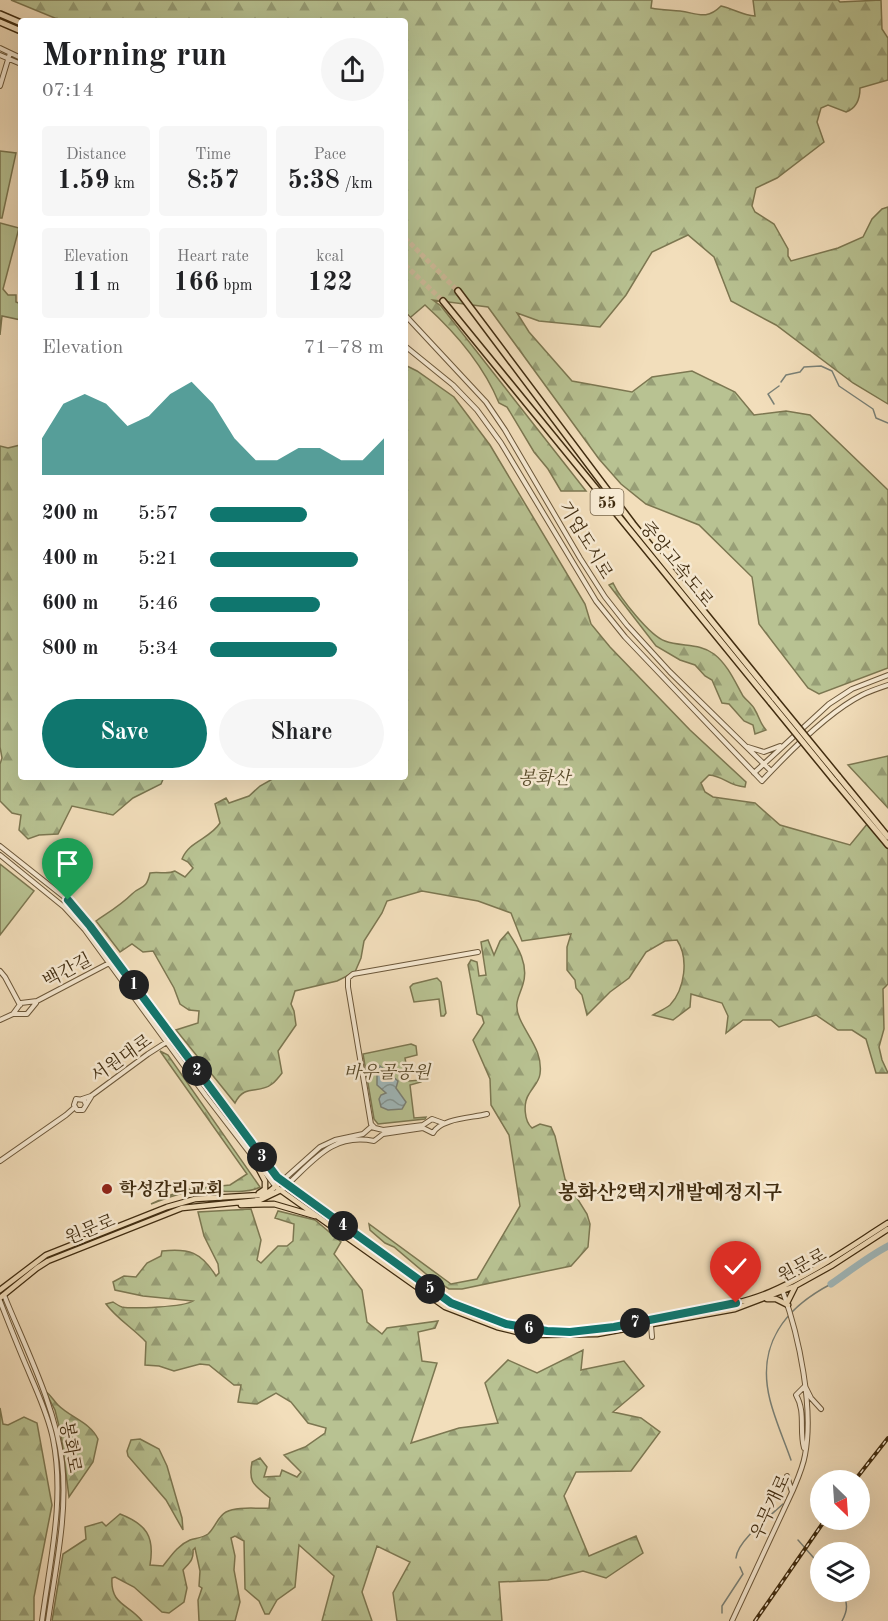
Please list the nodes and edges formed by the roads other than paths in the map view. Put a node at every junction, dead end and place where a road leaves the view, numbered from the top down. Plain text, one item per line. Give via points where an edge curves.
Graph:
1 (0, 14) edge
2 (0, 22) edge
3 (18, 22) edge
4 (18, 30) edge
5 (0, 48) edge
6 (10, 53) junction
7 (0, 55) edge
8 (18, 57) edge
9 (8, 58) junction
10 (18, 63) edge
11 (0, 86) edge
12 (458, 291) tunnel mouth
13 (443, 302) tunnel mouth
14 (408, 318) edge
15 (408, 348) edge
16 (888, 675) edge
17 (888, 685) edge
18 (773, 701) junction
19 (784, 744) junction
20 (744, 746) junction
21 (763, 764) junction
22 (771, 771) junction
23 (754, 774) junction
24 (836, 777) junction
25 (888, 837) edge
26 (888, 845) edge
27 (0, 846) edge
28 (5, 849) junction
29 (0, 855) edge
30 (478, 952) dead end
31 (115, 960) junction
32 (109, 963) junction
33 (0, 971) edge
34 (37, 1001) junction
35 (22, 1005) junction
36 (30, 1009) junction
37 (13, 1014) junction
38 (22, 1014) junction
39 (0, 1020) edge
40 (173, 1038) junction
41 (166, 1042) junction
42 (91, 1096) junction
43 (82, 1099) junction
44 (86, 1105) junction
45 (74, 1109) junction
46 (488, 1114) dead end
47 (436, 1121) junction
48 (426, 1123) junction
49 (443, 1124) junction
50 (372, 1128) junction
51 (433, 1129) junction
52 (380, 1137) junction
53 (368, 1138) junction
54 (255, 1160) junction
55 (0, 1161) edge
56 (284, 1183) junction
57 (276, 1187) junction
58 (282, 1191) junction
59 (250, 1196) junction
60 (196, 1205) junction
61 (150, 1216) junction
62 (320, 1218) junction
63 (888, 1223) edge
64 (884, 1230) edge
65 (795, 1286) junction
66 (782, 1289) junction
67 (1, 1293) edge
68 (765, 1299) junction
69 (788, 1306) junction
70 (651, 1323) junction
71 (652, 1337) dead end
72 (805, 1386) junction
73 (821, 1409) dead end
74 (806, 1452) junction
75 (799, 1475) junction
76 (792, 1493) junction
77 (42, 1621) edge
78 (48, 1621) edge
79 (732, 1621) edge

1 - 3 highway
2 - 4 highway
5 - 6 street
6 - 8 street
6 - 9 street
7 - 9 street
9 - 10 street
9 - 11 street
12 - 18 highway, 중앙고속도로 / 55 via 633,524
13 - 18 highway, 중앙고속도로 / 55
14 - 20 street, 기업도시로 via 486,402 506,430 605,597 670,672
15 - 23 street, 기업도시로 via 453,384 477,410 596,601
16 - 19 street via 852,689
17 - 22 street via 843,707
18 - 24 highway, 중앙고속도로 / 55, bridge
19 - 20 street via 764,752
19 - 21 street
20 - 21 street, 기업도시로
21 - 22 street, 기업도시로
21 - 23 street
22 - 23 street via 762,781
24 - 25 highway, 중앙고속도로 / 55
24 - 26 highway, 중앙고속도로 / 55
27 - 28 street, 서원대로
28 - 29 street
28 - 31 street, 서원대로 via 68,900
29 - 32 street, 서원대로 via 64,906
30 - 50 street via 348,978
31 - 32 street, 백간길
31 - 40 street, 서원대로
32 - 34 street, 백간길
32 - 41 street, 서원대로
33 - 35 street
34 - 35 street
34 - 36 street
35 - 36 street
35 - 37 street
35 - 38 street
36 - 38 street
37 - 38 street
37 - 39 street
40 - 41 street
40 - 56 street, 서원대로
41 - 42 street, 서원대로
41 - 54 street, 서원대로
42 - 43 street
42 - 44 street
43 - 44 street
43 - 45 street via 75,1101
44 - 45 street via 83,1110
45 - 55 street
46 - 49 street
47 - 48 street via 430,1119
47 - 49 street
47 - 51 street
48 - 50 street via 386,1130
48 - 51 street
49 - 51 street
50 - 52 street
50 - 53 street
50 - 56 street via 314,1151
51 - 52 street
52 - 53 street via 374,1141
53 - 56 street via 328,1148
54 - 57 street, 서원대로
54 - 59 main road via 266,1184 265,1189
56 - 57 main road
56 - 58 main road
56 - 70 main road, 원문로 via 451,1303 502,1323 570,1332
57 - 58 main road
57 - 59 main road, 원문로
58 - 60 main road, 원문로 via 260,1200
58 - 62 main road, 원문로
59 - 61 main road, 원문로 via 195,1199
60 - 61 main road, 원문로
60 - 62 main road via 274,1204
61 - 67 main road, 원문로 via 42,1264
62 - 70 main road, 원문로 via 445,1307 497,1327 530,1335 572,1336
63 - 64 main road, 원문로
64 - 65 main road, 원문로
64 - 66 main road, 원문로
65 - 66 main road, 원문로
65 - 69 main road
66 - 68 main road, 원문로
66 - 69 street
66 - 70 main road, 원문로
67 - 77 street, 봉화로 via 41,1400 56,1456 58,1496
67 - 78 street, 봉화로 via 53,1418 62,1462 63,1497
68 - 69 main road via 776,1299
68 - 70 main road, 원문로 via 735,1309
69 - 72 street
70 - 71 street
72 - 73 street
72 - 74 street, 우무개로
72 - 74 street via 796,1395 802,1404 801,1438
74 - 75 street, 우무개로
75 - 76 street, 우무개로
75 - 76 street via 792,1480 787,1476
76 - 79 street, 우무개로

